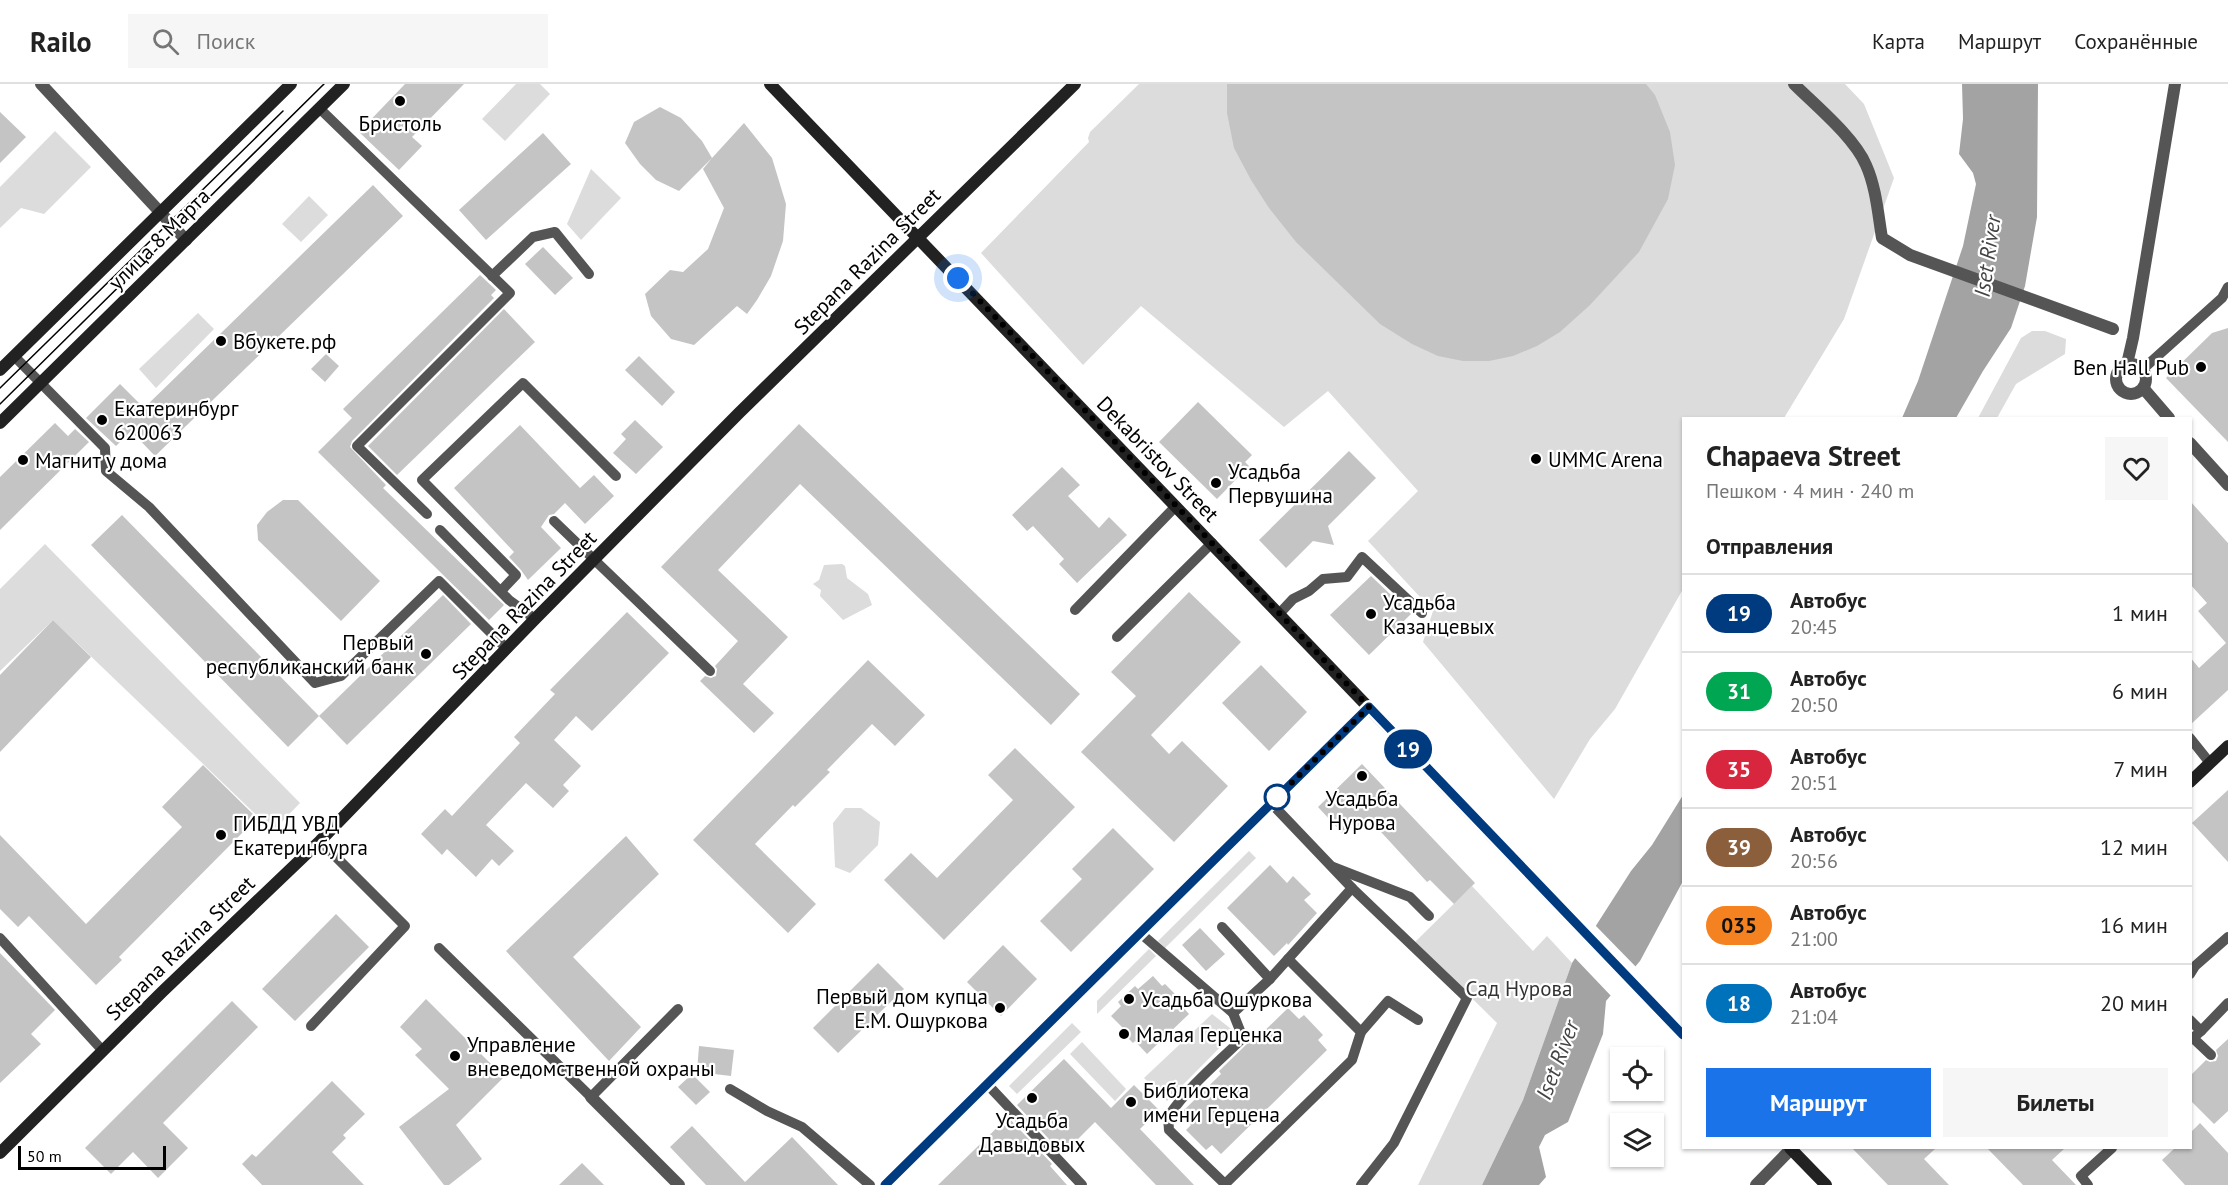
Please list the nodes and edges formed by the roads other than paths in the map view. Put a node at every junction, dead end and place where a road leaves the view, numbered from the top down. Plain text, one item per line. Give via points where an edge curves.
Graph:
1 (42, 84) edge
2 (291, 84) edge
3 (344, 84) edge
4 (770, 84) edge
5 (1075, 84) edge
6 (1794, 84) edge
7 (2175, 84) edge
8 (319, 108) junction
9 (161, 212) junction
10 (919, 237) junction
11 (186, 240) junction
12 (589, 274) dead end
13 (492, 276) junction
14 (2228, 287) edge
15 (2225, 299) edge
16 (2113, 329) dead end
17 (14, 356) junction
18 (2127, 364) junction
19 (2143, 369) junction
20 (0, 370) edge
21 (41, 383) junction
22 (2144, 389) junction
23 (2168, 417) edge
24 (0, 423) edge
25 (2192, 445) edge
26 (616, 476) dead end
27 (2228, 485) edge
28 (1176, 506) junction
29 (427, 514) dead end
30 (554, 521) dead end
31 (440, 530) dead end
32 (1212, 543) junction
33 (595, 560) junction
34 (501, 591) junction
35 (1075, 610) dead end
36 (1422, 613) dead end
37 (1279, 614) junction
38 (534, 619) junction
39 (1117, 637) dead end
40 (507, 650) junction
41 (710, 671) dead end
42 (1369, 707) junction
43 (2192, 740) edge
44 (2228, 746) edge
45 (2210, 763) junction
46 (2192, 780) edge
47 (1271, 803) junction
48 (320, 841) junction
49 (1330, 865) junction
50 (1352, 888) junction
51 (1429, 916) dead end
52 (1222, 927) dead end
53 (1139, 932) junction
54 (2228, 937) edge
55 (0, 938) edge
56 (439, 948) dead end
57 (1288, 959) junction
58 (2192, 971) edge
59 (1270, 979) junction
60 (2228, 1003) edge
61 (678, 1009) dead end
62 (1233, 1013) junction
63 (1418, 1020) dead end
64 (2192, 1022) edge
65 (311, 1026) dead end
66 (2201, 1031) junction
67 (1361, 1032) junction
68 (1682, 1034) edge
69 (103, 1051) junction
70 (2211, 1056) dead end
71 (987, 1084) junction
72 (730, 1089) dead end
73 (591, 1097) junction
74 (1790, 1149) edge
75 (1792, 1149) edge
76 (2111, 1149) edge
77 (0, 1153) edge
78 (679, 1185) edge
79 (870, 1185) edge
80 (885, 1185) edge
81 (1082, 1185) edge
82 (1361, 1185) edge
83 (1756, 1185) edge
84 (1826, 1185) edge
85 (2088, 1185) edge

1 - 9 street
2 - 9 street, улица 8 Марта
3 - 8 street, улица 8 Марта
4 - 10 street, Dekabristov Street
5 - 10 street, Stepana Razina Street
6 - 16 street via 1856,147 1874,188 1882,238 1910,255
7 - 18 street
8 - 11 street, улица 8 Марта
8 - 13 lane
9 - 11 street
9 - 17 street, улица 8 Марта
10 - 28 street, Dekabristov Street
10 - 33 street, Stepana Razina Street
11 - 21 street, улица 8 Марта
12 - 13 lane via 555,232 533,237
13 - 29 lane via 510,293 357,446
14 - 15 lane
15 - 19 lane
17 - 20 street, улица 8 Марта
17 - 21 lane
18 - 19 street
18 - 22 street via 2116,374 2119,389 2127,394
19 - 22 street via 2147,380
21 - 24 street, улица 8 Марта
21 - 40 lane via 105,448 106,471 149,507 315,683 341,676 439,581
22 - 23 street
25 - 27 street
26 - 34 lane via 523,383 422,480 516,575
28 - 32 street, Dekabristov Street
28 - 35 lane
30 - 33 lane
31 - 34 lane
32 - 37 street, Dekabristov Street
32 - 39 lane
33 - 38 street, Stepana Razina Street
33 - 41 lane
34 - 38 lane
36 - 37 lane via 1362,557 1347,577 1323,579 1293,599
37 - 42 street, Dekabristov Street
38 - 40 street, Stepana Razina Street
40 - 48 street, Stepana Razina Street
42 - 47 street
42 - 68 street, Dekabristov Street
43 - 45 lane
44 - 45 street
45 - 46 street
47 - 49 lane
47 - 53 street
48 - 65 lane via 405,927
48 - 69 street, Stepana Razina Street
49 - 50 lane
49 - 51 lane via 1410,897
50 - 57 lane
50 - 82 lane via 1467,998 1394,1143
52 - 59 lane
53 - 62 lane
53 - 71 street
54 - 58 lane
55 - 69 lane
56 - 73 lane
57 - 59 lane
57 - 67 lane
59 - 62 lane
60 - 66 lane
61 - 73 lane
62 - 67 lane via 1243,1038 1168,1117 1169,1130 1225,1184 1352,1060
63 - 67 lane via 1388,1001
64 - 66 lane
66 - 70 lane via 2193,1038
69 - 77 street, Stepana Razina Street
71 - 80 street
71 - 81 lane
72 - 79 lane via 801,1127
73 - 78 street
74 - 83 street
75 - 84 street
76 - 85 lane via 2080,1176

